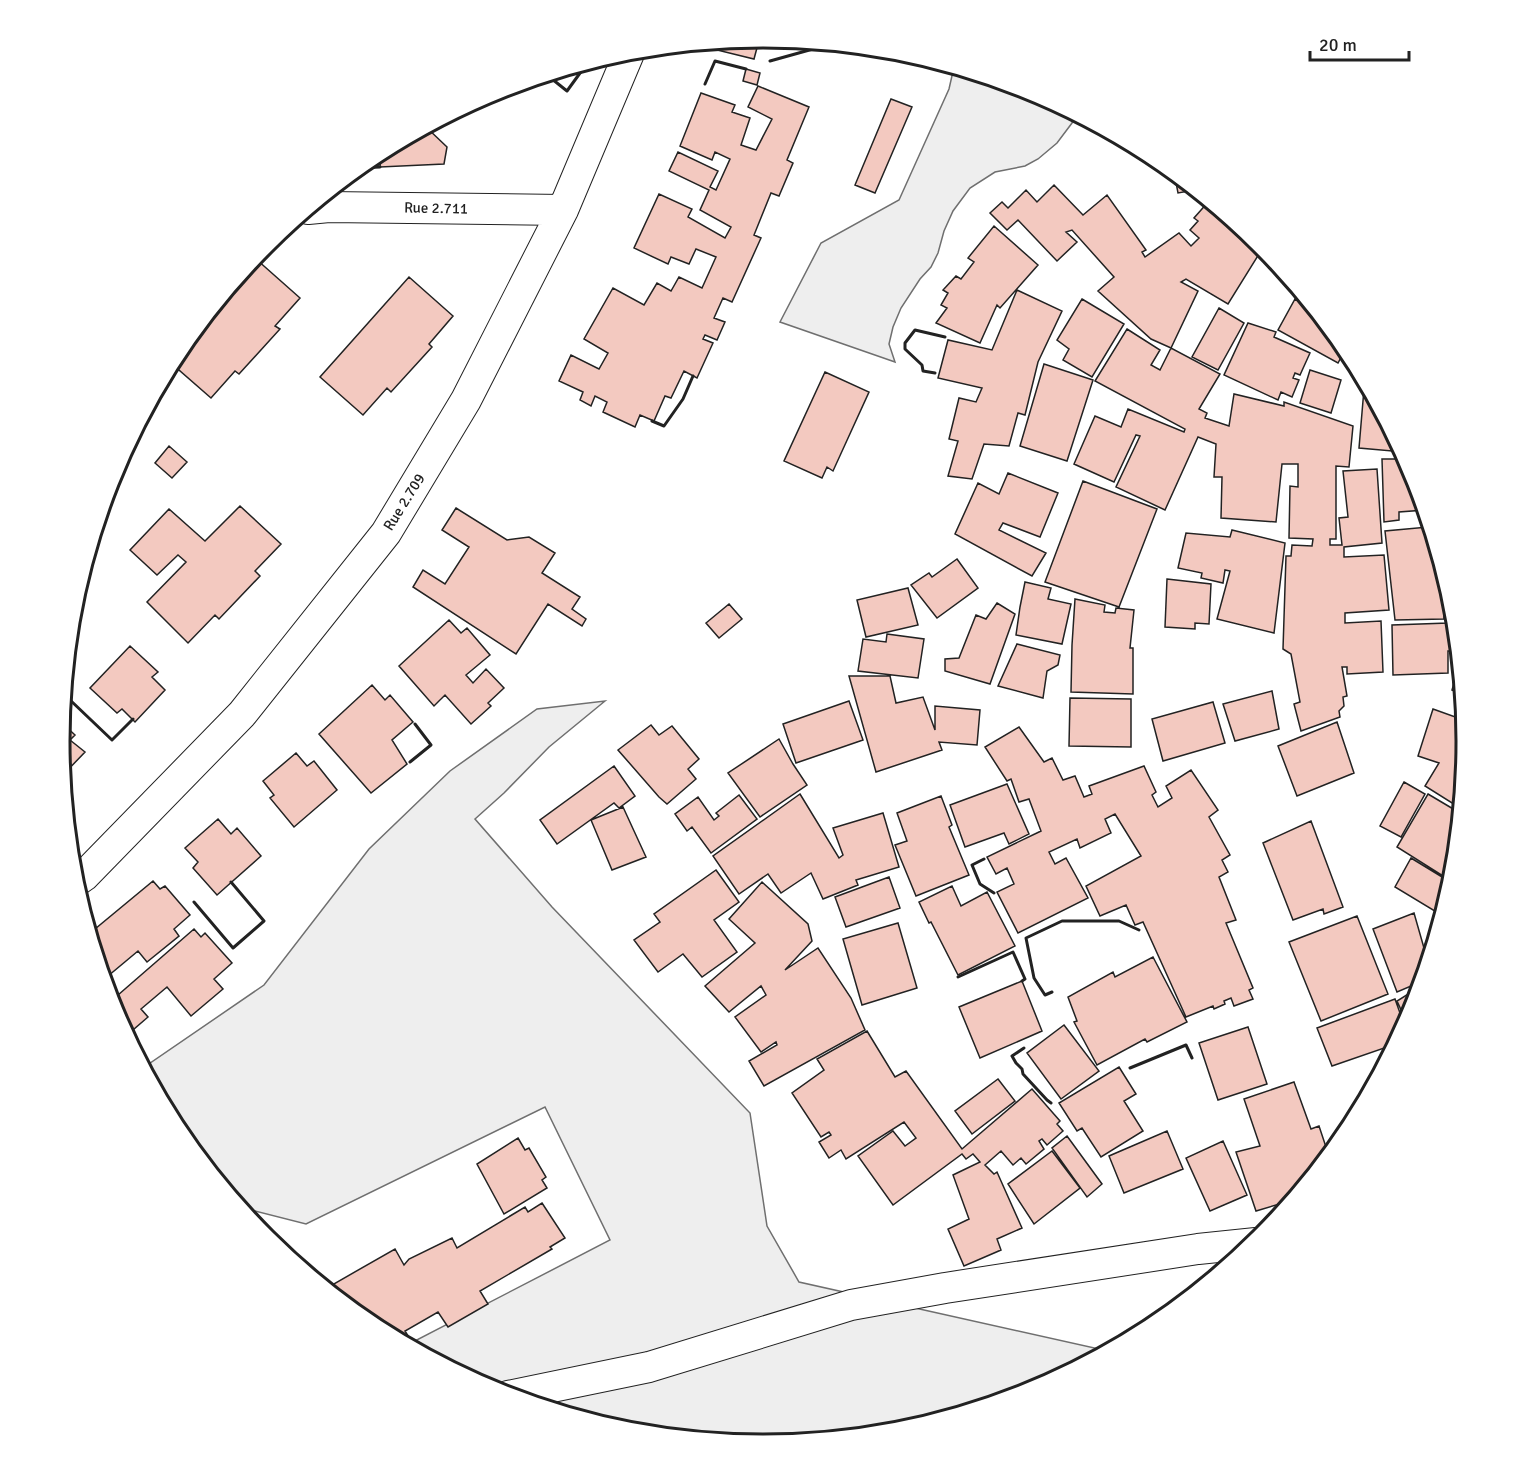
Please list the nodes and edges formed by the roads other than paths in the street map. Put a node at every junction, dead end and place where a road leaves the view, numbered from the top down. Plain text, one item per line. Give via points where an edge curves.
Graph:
1 (626, 62) edge
2 (321, 208) edge
3 (563, 210) junction
4 (83, 877) edge
5 (1239, 1245) edge
6 (525, 1392) edge

1 - 3 street, Rue 2.709
2 - 3 street, Rue 2.711
3 - 4 street, Rue 2.709 via 466,400 386,533 242,714
5 - 6 street via 851,1305 649,1367

